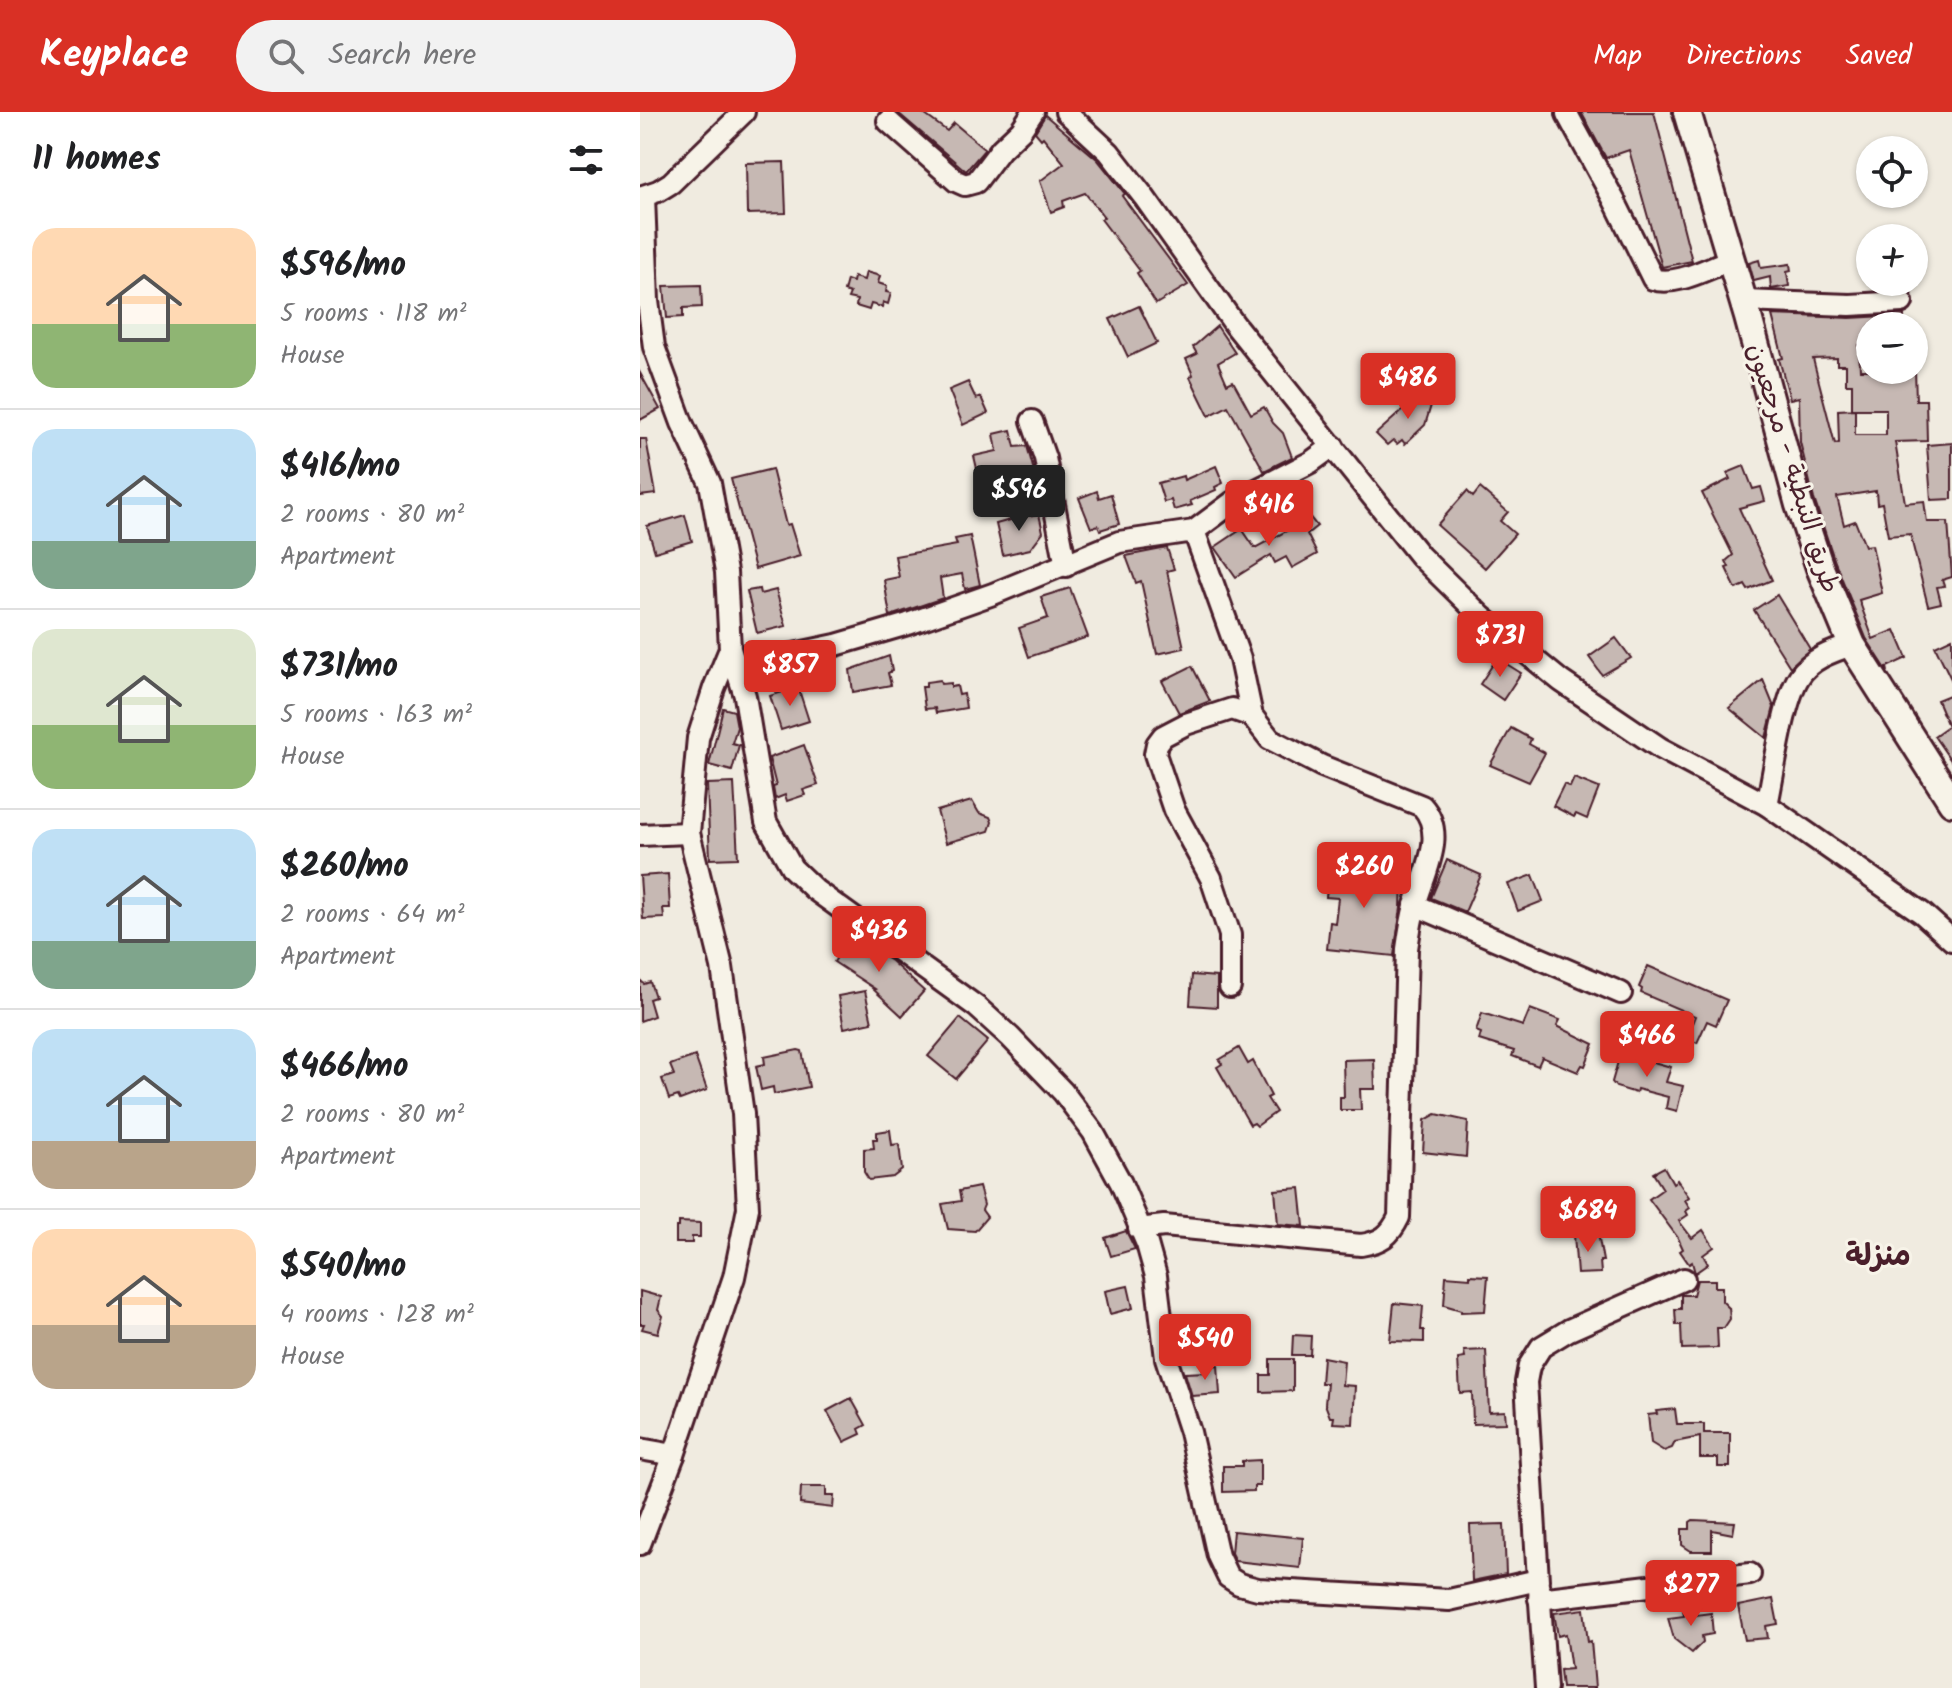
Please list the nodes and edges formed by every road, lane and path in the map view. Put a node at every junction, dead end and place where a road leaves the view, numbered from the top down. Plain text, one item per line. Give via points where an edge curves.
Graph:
1 (744, 112) edge
2 (1033, 112) edge
3 (1066, 112) edge
4 (1687, 112) edge
5 (1567, 114) dead end
6 (888, 121) dead end
7 (642, 197) edge
8 (1731, 260) junction
9 (1744, 301) junction
10 (1902, 302) dead end
11 (1032, 421) dead end
12 (1333, 446) junction
13 (1194, 531) junction
14 (1066, 566) junction
15 (1852, 645) junction
16 (733, 658) junction
17 (1252, 716) junction
18 (1952, 802) edge
19 (1767, 805) junction
20 (689, 833) junction
21 (640, 835) edge
22 (1415, 905) junction
23 (1952, 940) edge
24 (1230, 987) dead end
25 (1621, 993) dead end
26 (1139, 1229) junction
27 (1684, 1279) dead end
28 (640, 1449) edge
29 (674, 1455) junction
30 (640, 1544) edge
31 (1750, 1574) dead end
32 (1539, 1590) junction
33 (1546, 1688) edge

1 - 7 street via 671,183
2 - 6 street via 976,182 965,185
3 - 12 street via 1109,152 1235,325
4 - 8 main road, طريق النبطية - مرجعيون
5 - 8 street via 1653,279 1673,280
7 - 16 street via 654,347 710,483 726,572
8 - 9 main road, طريق النبطية - مرجعيون
9 - 10 street
9 - 15 main road, طريق النبطية - مرجعيون via 1799,505
11 - 14 street via 1045,458
12 - 13 street via 1233,502
12 - 19 street via 1420,556 1481,616 1561,681 1660,748
13 - 14 street via 1119,542
13 - 17 street via 1240,659
14 - 16 street via 836,645
15 - 18 main road, طريق النبطية - مرجعيون
15 - 19 street via 1814,662 1799,677
16 - 20 street via 714,688 698,738
16 - 26 street via 745,696 766,822 792,868 977,1007 1063,1092 1093,1132
17 - 22 street via 1270,739 1422,806 1432,818 1435,836
17 - 24 street via 1232,709 1186,724 1163,736 1155,754 1174,810 1211,878 1230,935
19 - 23 street via 1922,913
20 - 21 street
20 - 29 street via 722,967 743,1114 748,1208 734,1277
22 - 25 street
22 - 26 street via 1407,949 1399,1217 1391,1233 1361,1245 1164,1226
26 - 32 street via 1156,1276 1166,1358 1228,1577 1258,1589 1449,1600
27 - 32 street via 1569,1330 1541,1347 1529,1366
28 - 29 street
29 - 30 street
31 - 32 street
32 - 33 street

